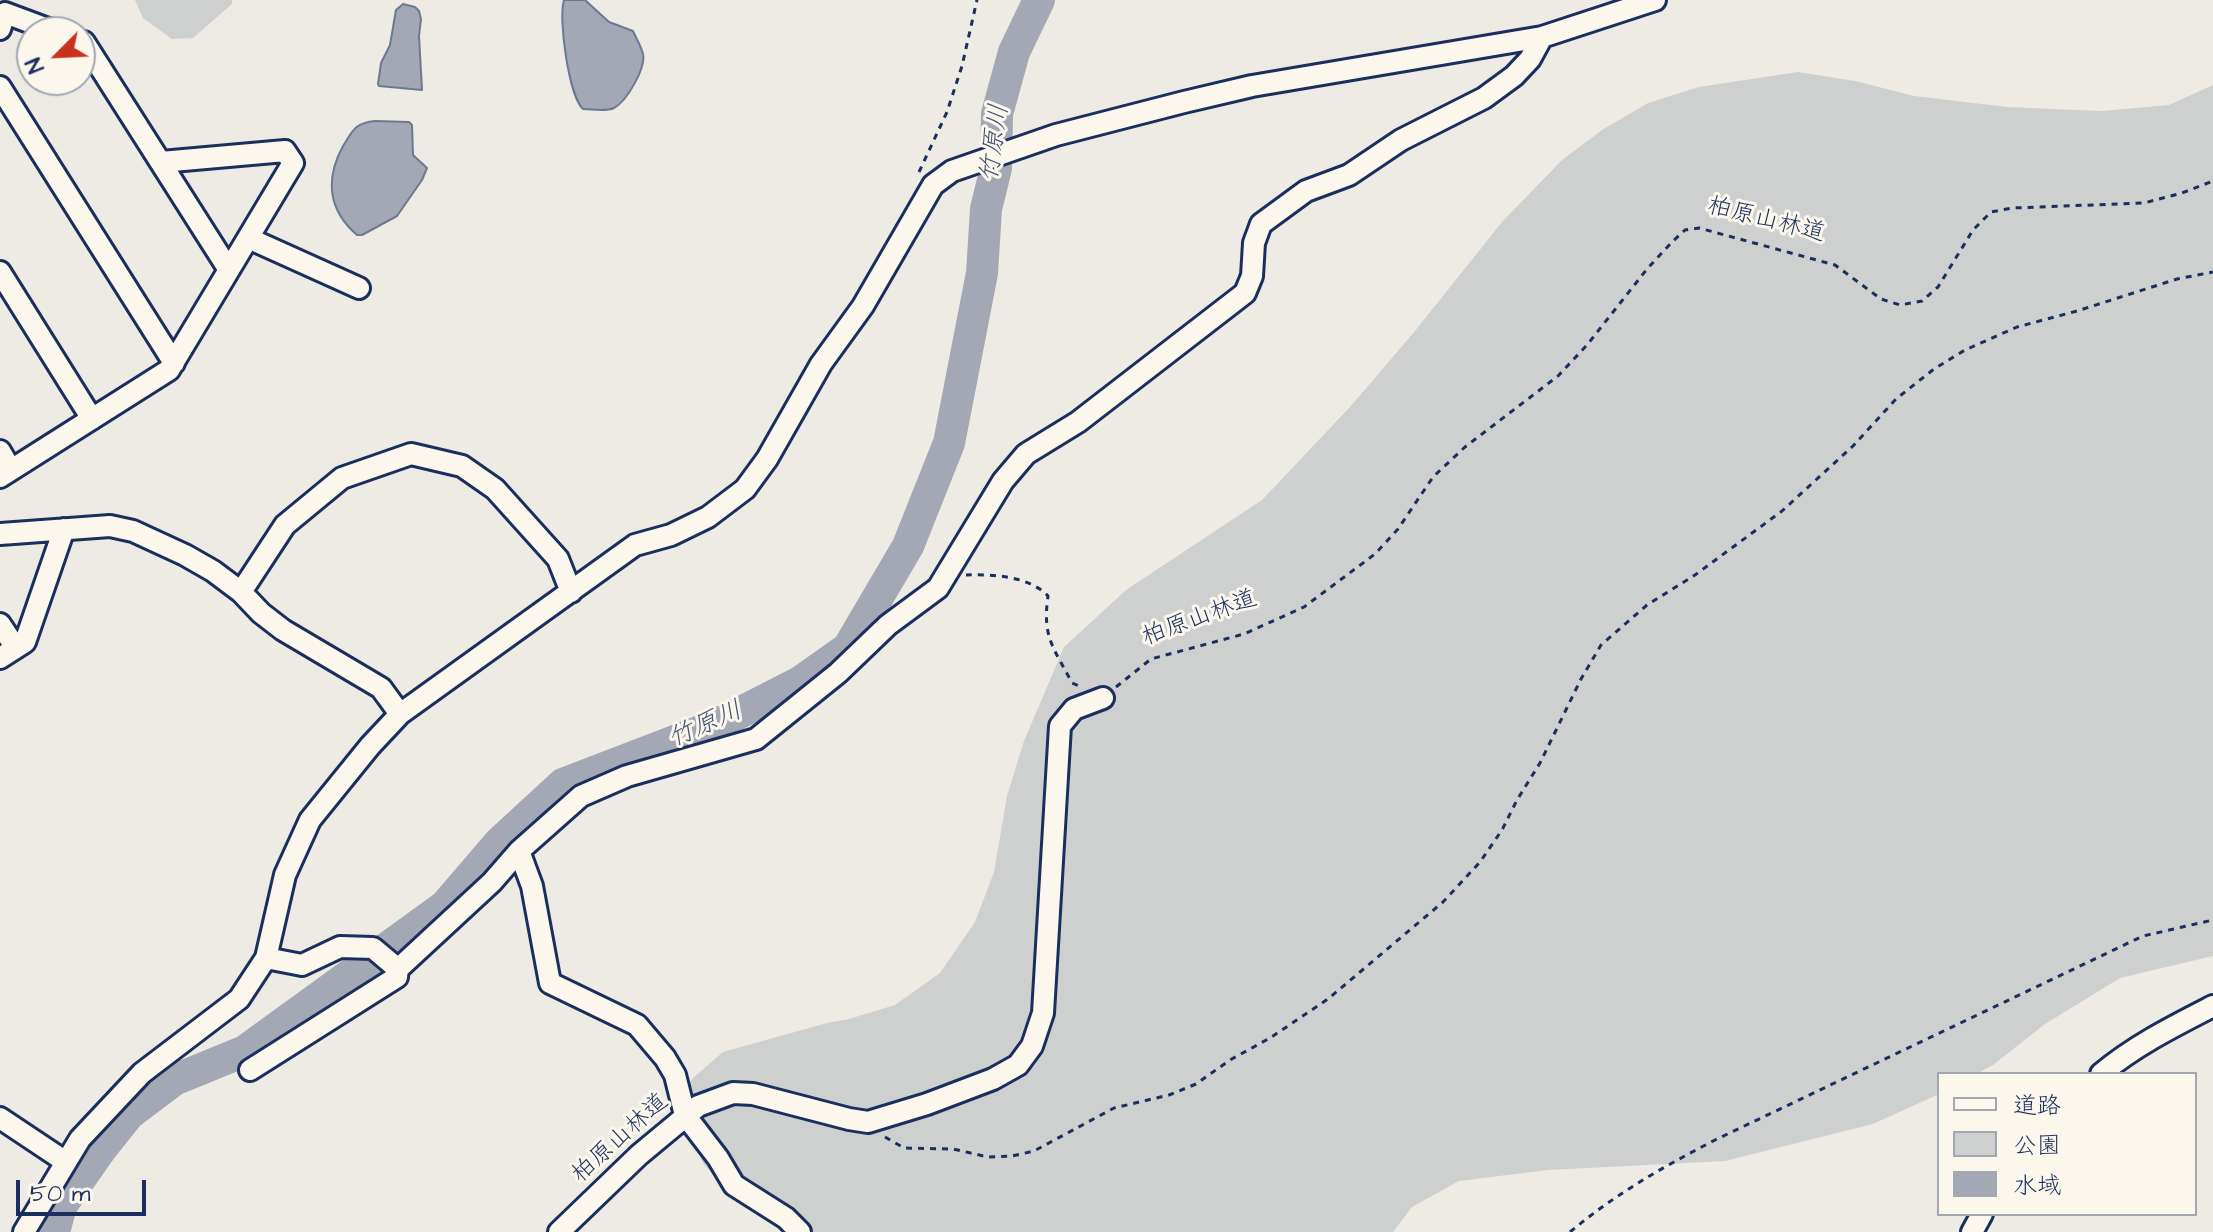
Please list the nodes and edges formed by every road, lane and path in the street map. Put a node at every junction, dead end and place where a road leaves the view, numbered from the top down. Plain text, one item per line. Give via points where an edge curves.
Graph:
1 (977, 0) edge
2 (1655, 0) edge
3 (1542, 37) junction
4 (96, 61) edge
5 (0, 87) edge
6 (161, 162) junction
7 (2213, 181) edge
8 (924, 200) junction
9 (248, 238) junction
10 (229, 270) junction
11 (0, 272) edge
12 (2213, 272) edge
13 (359, 288) dead end
14 (174, 363) junction
15 (92, 419) junction
16 (0, 451) edge
17 (6, 473) edge
18 (64, 529) junction
19 (0, 534) edge
20 (944, 575) junction
21 (241, 592) junction
22 (571, 592) junction
23 (0, 624) edge
24 (8, 653) edge
25 (1103, 698) junction
26 (400, 714) junction
27 (519, 851) junction
28 (2213, 920) edge
29 (266, 958) junction
30 (397, 968) junction
31 (2213, 1006) edge
32 (250, 1070) dead end
33 (2103, 1072) edge
34 (685, 1115) junction
35 (0, 1118) edge
36 (868, 1122) junction
37 (66, 1162) junction
38 (24, 1232) edge
39 (559, 1232) edge
40 (800, 1232) edge
41 (1570, 1232) edge

1 - 8 path via 947,112 919,170
2 - 3 street
3 - 8 street via 1252,86 1056,135 952,171
3 - 20 street via 1514,76 1484,98 1401,140 1349,175 1306,191 1261,224 1245,293 1078,422 1026,454
4 - 6 street
5 - 14 street
6 - 9 street via 285,151 293,163
6 - 10 street
7 - 25 path, 柏原山林道 via 2144,203 1991,212 1973,230 1938,287 1922,301 1900,305 1881,299 1835,265 1699,228 1685,230 1558,376 1433,477 1375,554 1304,607 1244,634 1151,659
8 - 22 street via 745,489 708,517 635,545
9 - 10 street
9 - 13 street
10 - 14 street
11 - 15 street
12 - 36 path via 2017,327 1965,350 1896,399 1782,511 1647,605 1601,645 1540,763 1480,862 1443,902 1328,999 1270,1038 1196,1084 1114,1108 1052,1143 1012,1156 904,1148
14 - 15 street
15 - 17 street
16 - 17 street
18 - 19 street
18 - 21 street via 110,526 133,531 213,571
18 - 24 street via 25,642
20 - 25 path via 989,574 1041,589 1048,596 1048,637 1072,683
20 - 27 street via 938,588 756,739 627,776 581,796
21 - 22 street via 285,525 342,478 411,454 462,466 495,489 558,559
21 - 26 street via 283,630 381,688
22 - 26 street
23 - 24 street
25 - 36 street, 柏原山林道 via 1074,709 1060,726 1043,1013 1032,1046 1018,1065 993,1079
26 - 29 street via 310,820 285,875
27 - 30 street
27 - 34 street via 532,886 550,983 637,1025 675,1075
28 - 41 path via 2143,936 1715,1140 1652,1173
29 - 30 street via 302,965 340,947 373,948
29 - 37 street via 239,999 142,1073 80,1139
30 - 32 street via 397,977
31 - 33 street
34 - 36 street, 柏原山林道 via 733,1093
34 - 39 street, 柏原山林道
34 - 40 street via 734,1185
35 - 37 street
37 - 38 street

